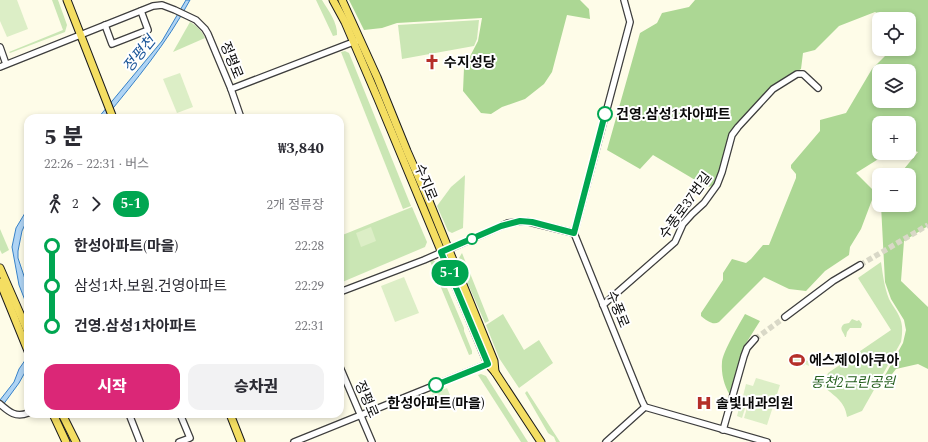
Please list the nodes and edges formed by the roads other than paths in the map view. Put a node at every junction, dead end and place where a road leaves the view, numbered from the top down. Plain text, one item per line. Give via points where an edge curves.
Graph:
1 (67, 0) edge
2 (333, 0) edge
3 (342, 0) edge
4 (624, 0) edge
5 (141, 10) junction
6 (105, 25) junction
7 (80, 34) junction
8 (357, 41) junction
9 (0, 47) edge
10 (6, 64) junction
11 (0, 66) edge
12 (818, 88) dead end
13 (231, 89) junction
14 (111, 114) edge
15 (240, 114) edge
16 (574, 233) junction
17 (449, 248) junction
18 (441, 252) junction
19 (860, 265) tunnel mouth
20 (0, 268) edge
21 (0, 282) edge
22 (344, 290) edge
23 (603, 305) junction
24 (785, 317) tunnel mouth
25 (24, 323) edge
26 (755, 339) tunnel mouth
27 (24, 340) edge
28 (491, 362) junction
29 (344, 375) edge
30 (0, 404) edge
31 (645, 407) junction
32 (24, 414) edge
33 (361, 415) junction
34 (55, 418) edge
35 (64, 418) edge
36 (131, 418) edge
37 (182, 418) edge
38 (232, 418) edge
39 (723, 430) junction
40 (369, 441) edge
41 (66, 442) edge
42 (76, 442) edge
43 (140, 442) edge
44 (179, 442) edge
45 (241, 442) edge
46 (294, 442) edge
47 (541, 442) edge
48 (606, 442) edge
49 (767, 442) edge

1 - 7 main road
2 - 8 main road, 수지로
3 - 8 main road, 수지로
4 - 16 street via 630,22
5 - 6 street
5 - 6 street via 148,30 112,44
5 - 13 street, 정평로 via 155,5 165,6 200,24 207,31
6 - 7 street
7 - 10 street
7 - 14 main road
8 - 13 street
8 - 17 main road, 수지로
8 - 18 main road, 수지로
9 - 10 street
10 - 11 street
12 - 23 street, 수풍로37번길 via 803,74 797,74 773,89 732,135 720,178 704,202 683,224 675,242
13 - 15 street, 정평로
16 - 17 street via 520,221 501,226
16 - 23 street, 수풍로
17 - 18 street
17 - 28 main road, 수지로
18 - 22 street
18 - 28 main road, 수지로
19 - 24 street via 833,281
20 - 25 main road
21 - 27 main road
23 - 31 street, 수풍로
26 - 39 street via 744,356
28 - 33 street
28 - 47 main road, 수지로
29 - 33 street, 정평로
30 - 32 street via 10,413
31 - 39 street
31 - 48 street
33 - 40 street, 정평로
33 - 46 street
34 - 41 main road
35 - 42 main road
36 - 43 street
37 - 44 street via 190,438
38 - 45 main road
39 - 49 street

